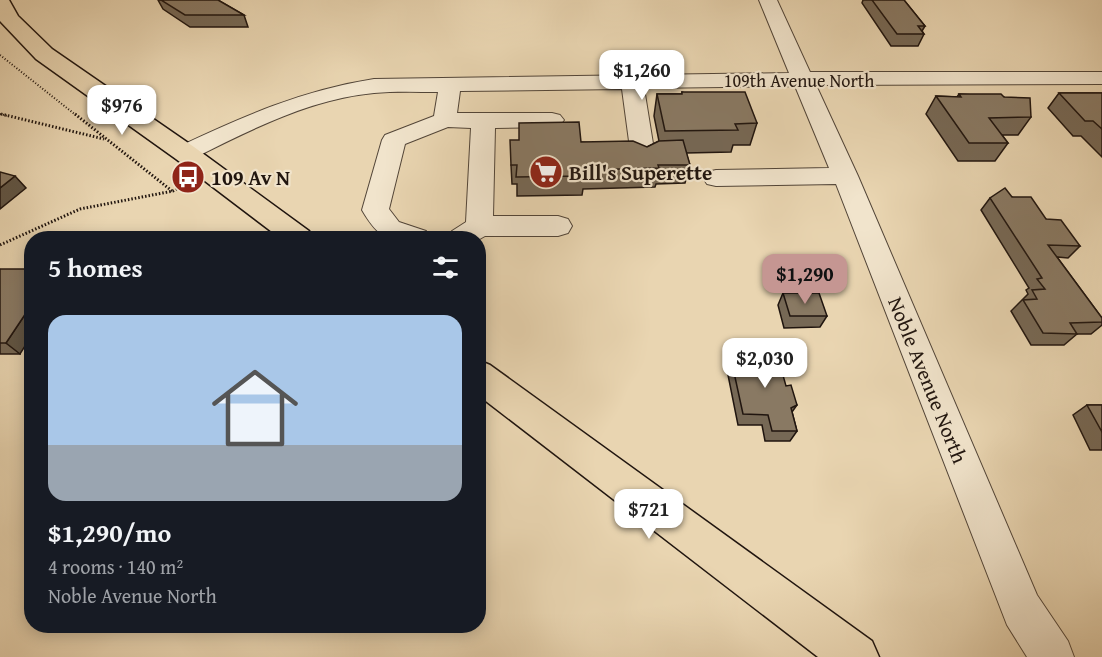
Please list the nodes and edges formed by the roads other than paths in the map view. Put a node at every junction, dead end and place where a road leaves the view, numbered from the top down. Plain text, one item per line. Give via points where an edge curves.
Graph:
1 (768, 0) edge
2 (0, 1) edge
3 (1102, 78) edge
4 (804, 79) junction
5 (632, 81) junction
6 (450, 83) junction
7 (445, 120) junction
8 (552, 120) edge
9 (483, 121) junction
10 (185, 153) junction
11 (643, 156) edge
12 (844, 176) junction
13 (716, 178) dead end
14 (558, 226) dead end
15 (290, 231) edge
16 (395, 231) edge
17 (470, 231) edge
18 (485, 231) edge
19 (486, 381) edge
20 (855, 657) edge
21 (1052, 657) edge

1 - 4 street, Noble Avenue North
2 - 10 main road via 9,19 44,54
3 - 4 street, 109th Avenue North
4 - 5 street, 109th Avenue North
4 - 12 street, Noble Avenue North
5 - 6 street, 109th Avenue North
5 - 11 street
6 - 7 street
6 - 10 street, 109th Avenue North via 374,86 326,94 290,104
7 - 9 street
7 - 16 street via 394,140 375,210
8 - 9 street
9 - 17 street
10 - 15 main road
12 - 13 street
12 - 21 street, Noble Avenue North via 1022,610
14 - 18 street
19 - 20 main road

